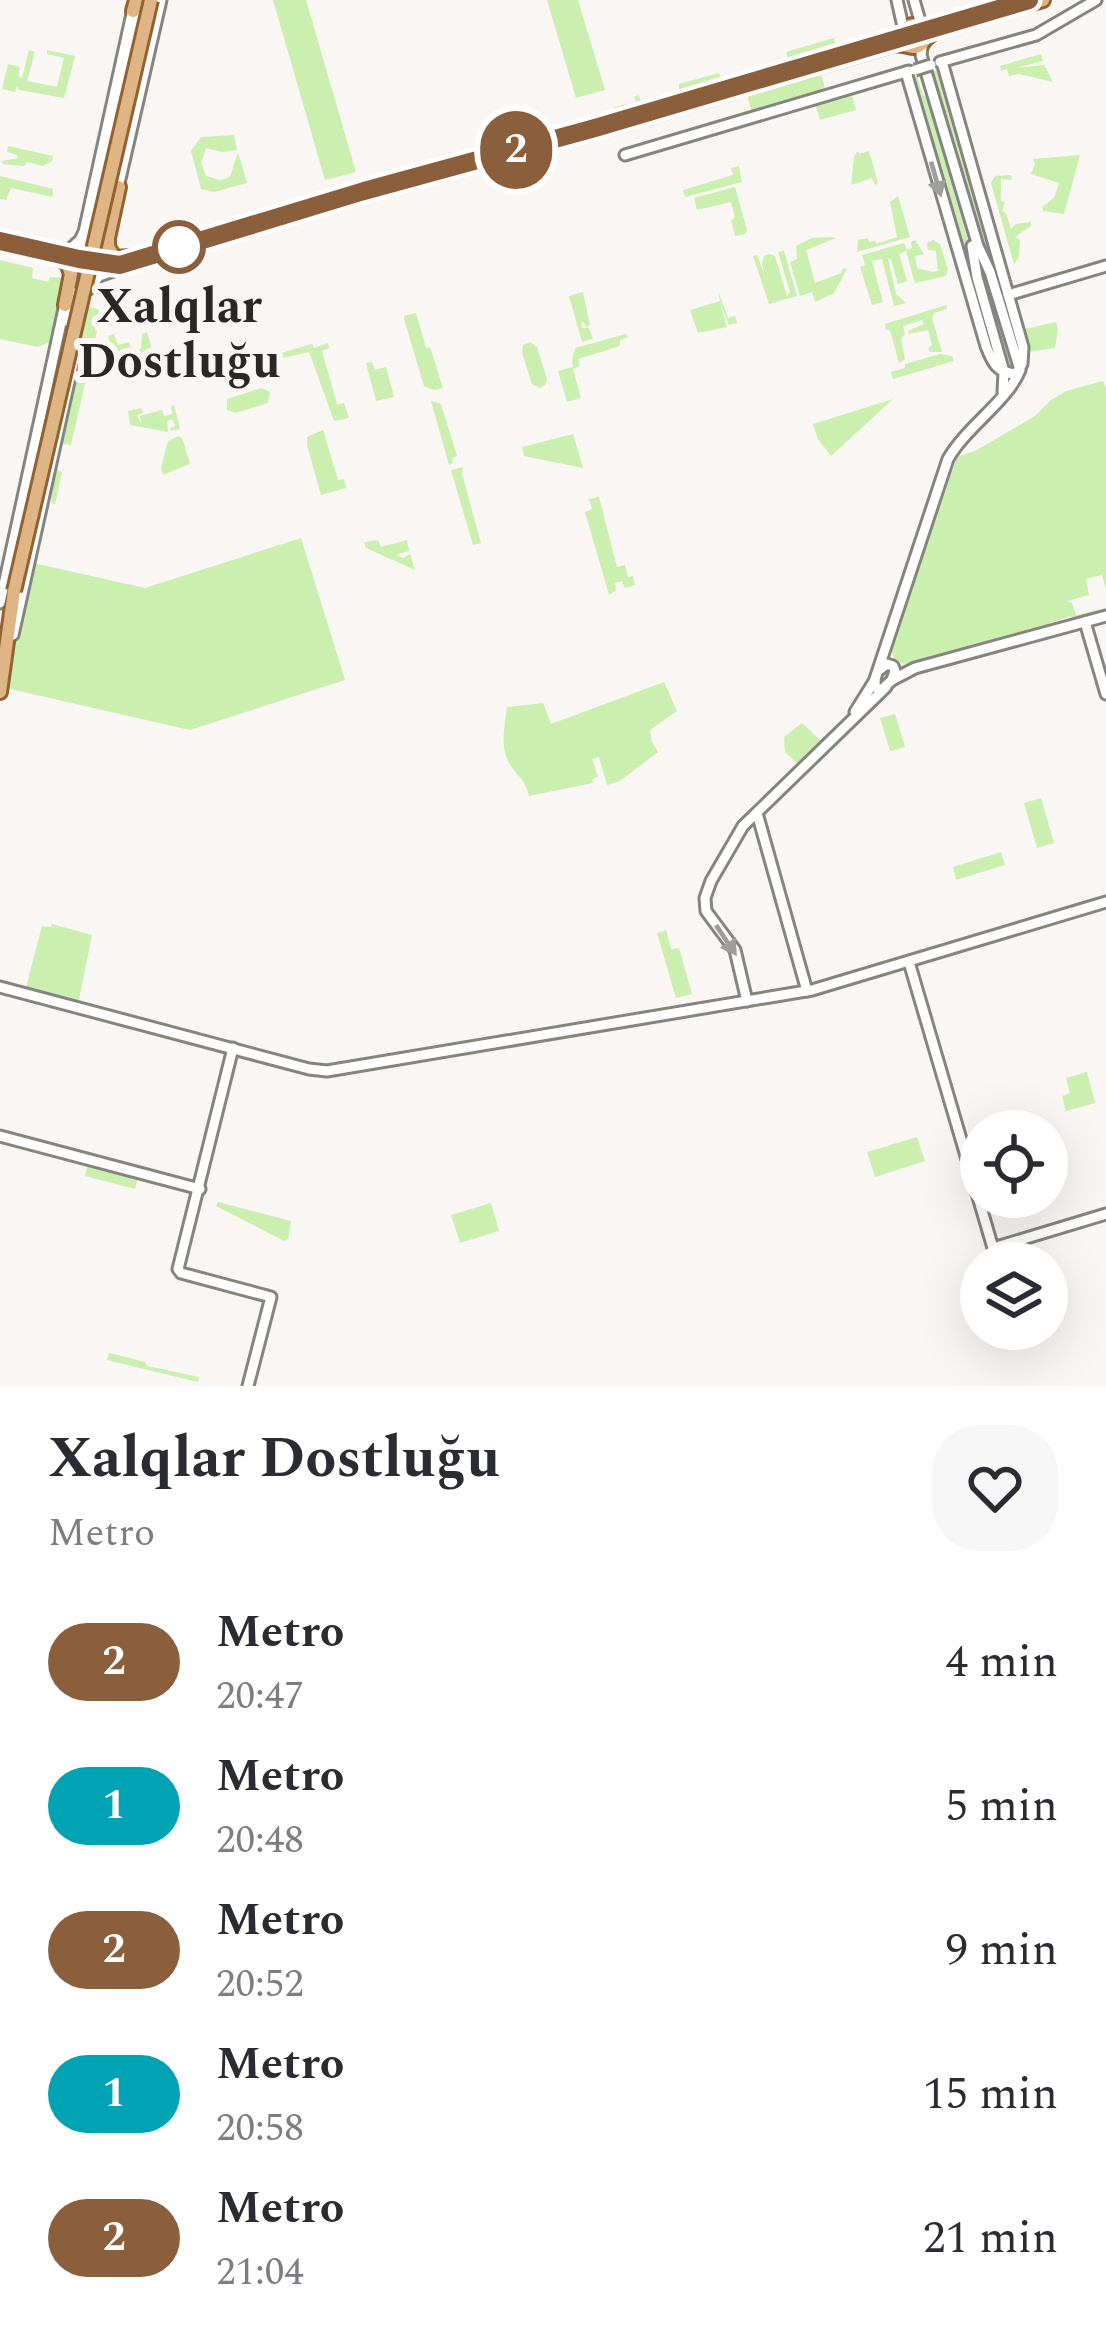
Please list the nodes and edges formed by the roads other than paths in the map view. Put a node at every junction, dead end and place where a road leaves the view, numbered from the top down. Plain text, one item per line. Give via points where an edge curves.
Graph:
1 (897, 0) edge
2 (914, 0) edge
3 (1020, 0) edge
4 (1042, 0) edge
5 (1096, 0) edge
6 (145, 1) edge
7 (904, 31) junction
8 (918, 38) junction
9 (937, 63) junction
10 (910, 71) junction
11 (625, 155) dead end
12 (119, 187) junction
13 (90, 232) junction
14 (4, 243) edge
15 (55, 254) junction
16 (147, 256) junction
17 (94, 261) junction
18 (1106, 266) edge
19 (120, 269) junction
20 (996, 272) junction
21 (972, 281) junction
22 (83, 291) junction
23 (1008, 295) junction
24 (65, 304) junction
25 (999, 368) junction
26 (1020, 370) junction
27 (1000, 397) junction
28 (34, 452) junction
29 (22, 503) junction
30 (12, 591) junction
31 (0, 603) edge
32 (1106, 616) edge
33 (1090, 623) junction
34 (0, 630) edge
35 (889, 638) junction
36 (893, 666) junction
37 (915, 668) junction
38 (1106, 672) edge
39 (877, 675) junction
40 (889, 684) junction
41 (1, 688) edge
42 (1106, 691) edge
43 (845, 726) junction
44 (757, 813) junction
45 (1106, 902) edge
46 (909, 962) junction
47 (0, 987) edge
48 (807, 992) junction
49 (747, 1000) junction
50 (233, 1048) junction
51 (0, 1136) edge
52 (200, 1189) junction
53 (1106, 1214) edge
54 (248, 1386) edge

1 - 7 street
2 - 8 street
3 - 8 main road
4 - 8 main road
5 - 9 street via 1036,35
6 - 12 street
6 - 13 main road, bridge
6 - 13 street
6 - 22 main road, bridge
7 - 8 main road via 914,25
7 - 16 main road
8 - 16 main road
8 - 20 street via 978,246
8 - 21 street via 973,248
9 - 10 street, bridge
9 - 20 street
10 - 11 street
10 -> 21 street
12 - 13 street via 92,247
12 - 16 main road via 108,247 118,260
13 - 15 street
13 - 22 main road, bridge
14 - 15 main road
14 - 17 main road
15 - 17 main road
15 - 19 main road
15 - 24 main road via 71,274
16 - 17 main road
16 - 19 main road
18 - 23 street
19 - 22 street
20 - 21 street via 981,269
20 - 23 street
20 - 26 street
21 - 25 street
22 - 24 street via 86,277 77,276
22 - 28 street via 60,342
22 - 29 street, bridge via 34,515 23,513
22 - 30 main road, bridge
22 - 41 street
23 - 26 street
24 - 28 street
25 - 26 street
25 - 27 street
26 - 27 street
27 - 35 street via 948,459
28 - 29 street
29 - 31 street
30 - 34 main road
30 - 41 main road
32 - 33 street
33 - 37 street
33 - 38 street
33 - 42 street
35 - 36 street
35 - 39 street
36 - 37 street
36 - 39 street
36 - 40 street
37 - 40 street
39 - 40 street via 878,689
39 - 43 street
40 - 43 street
43 - 44 street
44 - 48 street
44 -> 49 street via 730,846 705,903 735,950
45 - 46 street
46 - 48 street
46 - 53 street via 993,1248
47 - 50 street
48 - 49 street
49 - 50 street via 340,1069
50 - 52 street
51 - 52 street
52 - 54 street via 179,1271 271,1297

